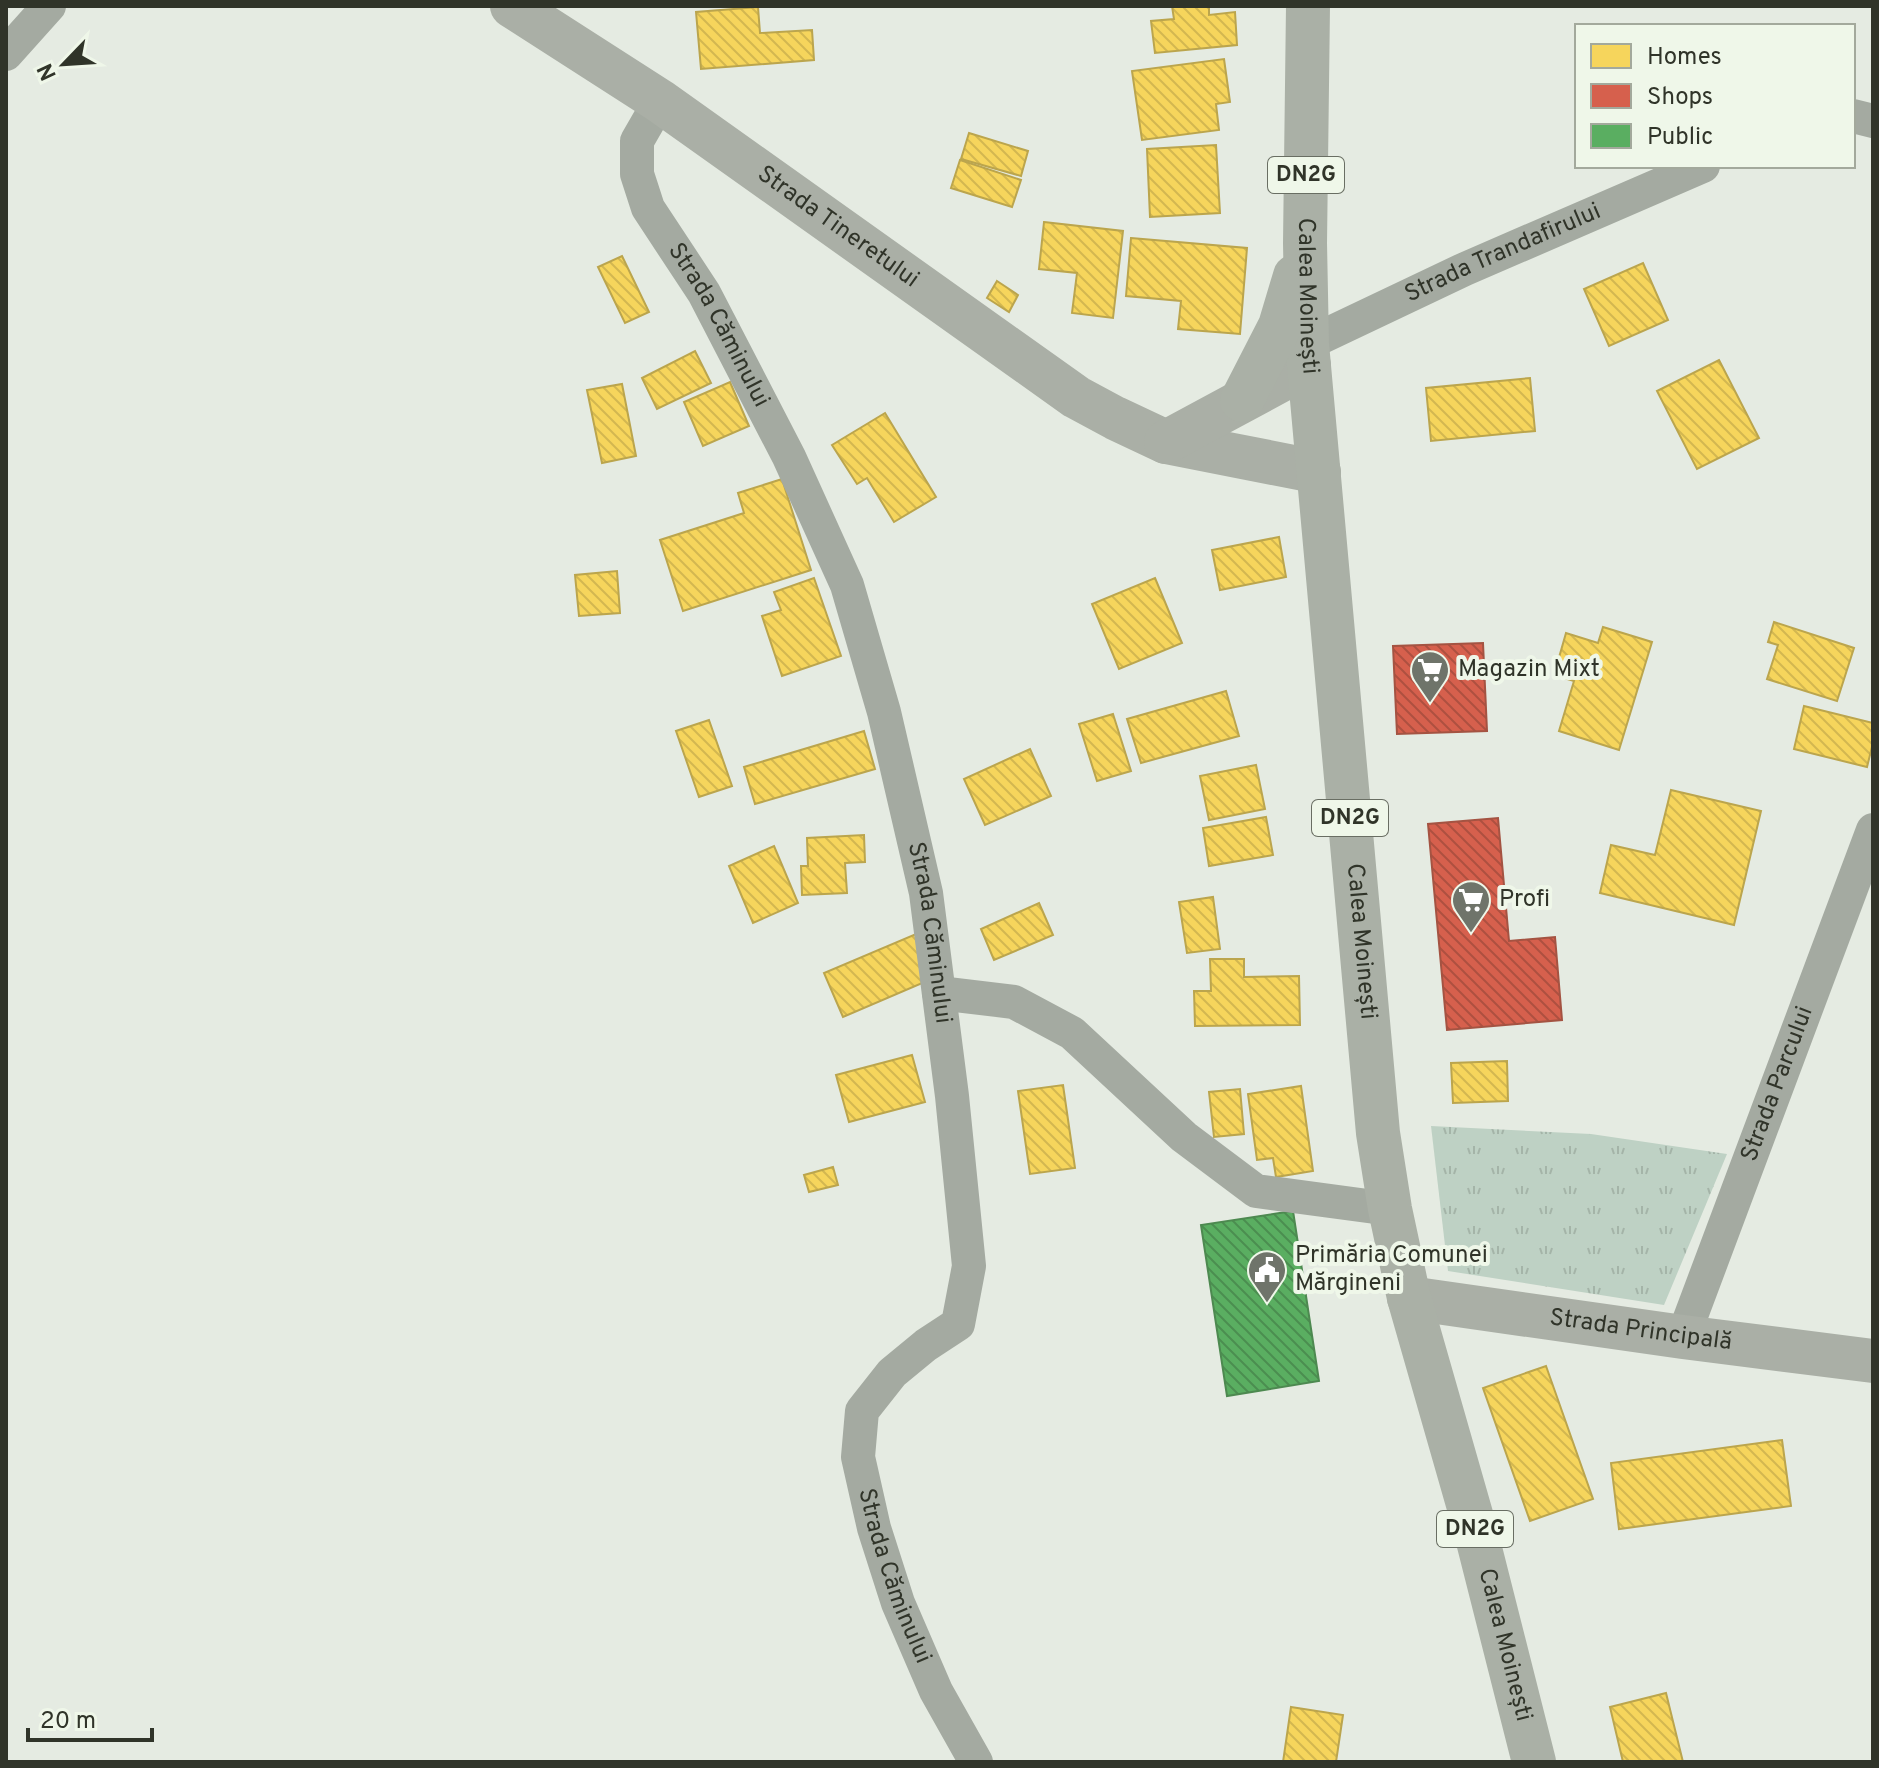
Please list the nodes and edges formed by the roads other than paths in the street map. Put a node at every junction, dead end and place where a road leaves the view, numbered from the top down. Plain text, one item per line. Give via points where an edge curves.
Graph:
1 (49, 6) edge
2 (512, 6) edge
3 (1308, 6) edge
4 (6, 54) edge
5 (660, 101) junction
6 (1698, 168) edge
7 (1305, 243) junction
8 (1308, 354) junction
9 (1242, 400) junction
10 (1166, 442) junction
11 (1319, 472) junction
12 (1873, 830) edge
13 (939, 993) junction
14 (1390, 1209) junction
15 (1409, 1298) junction
16 (1683, 1337) junction
17 (1873, 1361) edge
18 (976, 1762) edge
19 (1534, 1762) edge

1 - 4 street
2 - 5 main road, Strada Tineretului
3 - 7 main road, Calea Moinești / DN2G
5 - 10 main road, Strada Tineretului via 1076,397
5 - 13 street, Strada Căminului via 637,141 637,174 648,208 704,293 789,457 847,585 884,712 926,893
6 - 8 street, Strada Trandafirului via 1465,269
7 - 8 main road, Calea Moinești / DN2G
7 - 9 main road via 1280,326
8 - 9 main road
8 - 11 main road, Calea Moinești / DN2G
9 - 10 main road
10 - 11 main road, Strada Tineretului
11 - 14 main road, Calea Moinești / DN2G via 1378,1133
12 - 16 street, Strada Parcului
13 - 14 street via 1014,1002 1072,1033 1184,1137 1256,1191
13 - 18 street, Strada Căminului via 969,1266 958,1324 892,1373 862,1411 858,1457 898,1603 936,1691
14 - 15 main road, Calea Moinești / DN2G
15 - 16 main road, Strada Principală
15 - 19 main road, Calea Moinești / DN2G
16 - 17 main road, Strada Principală

